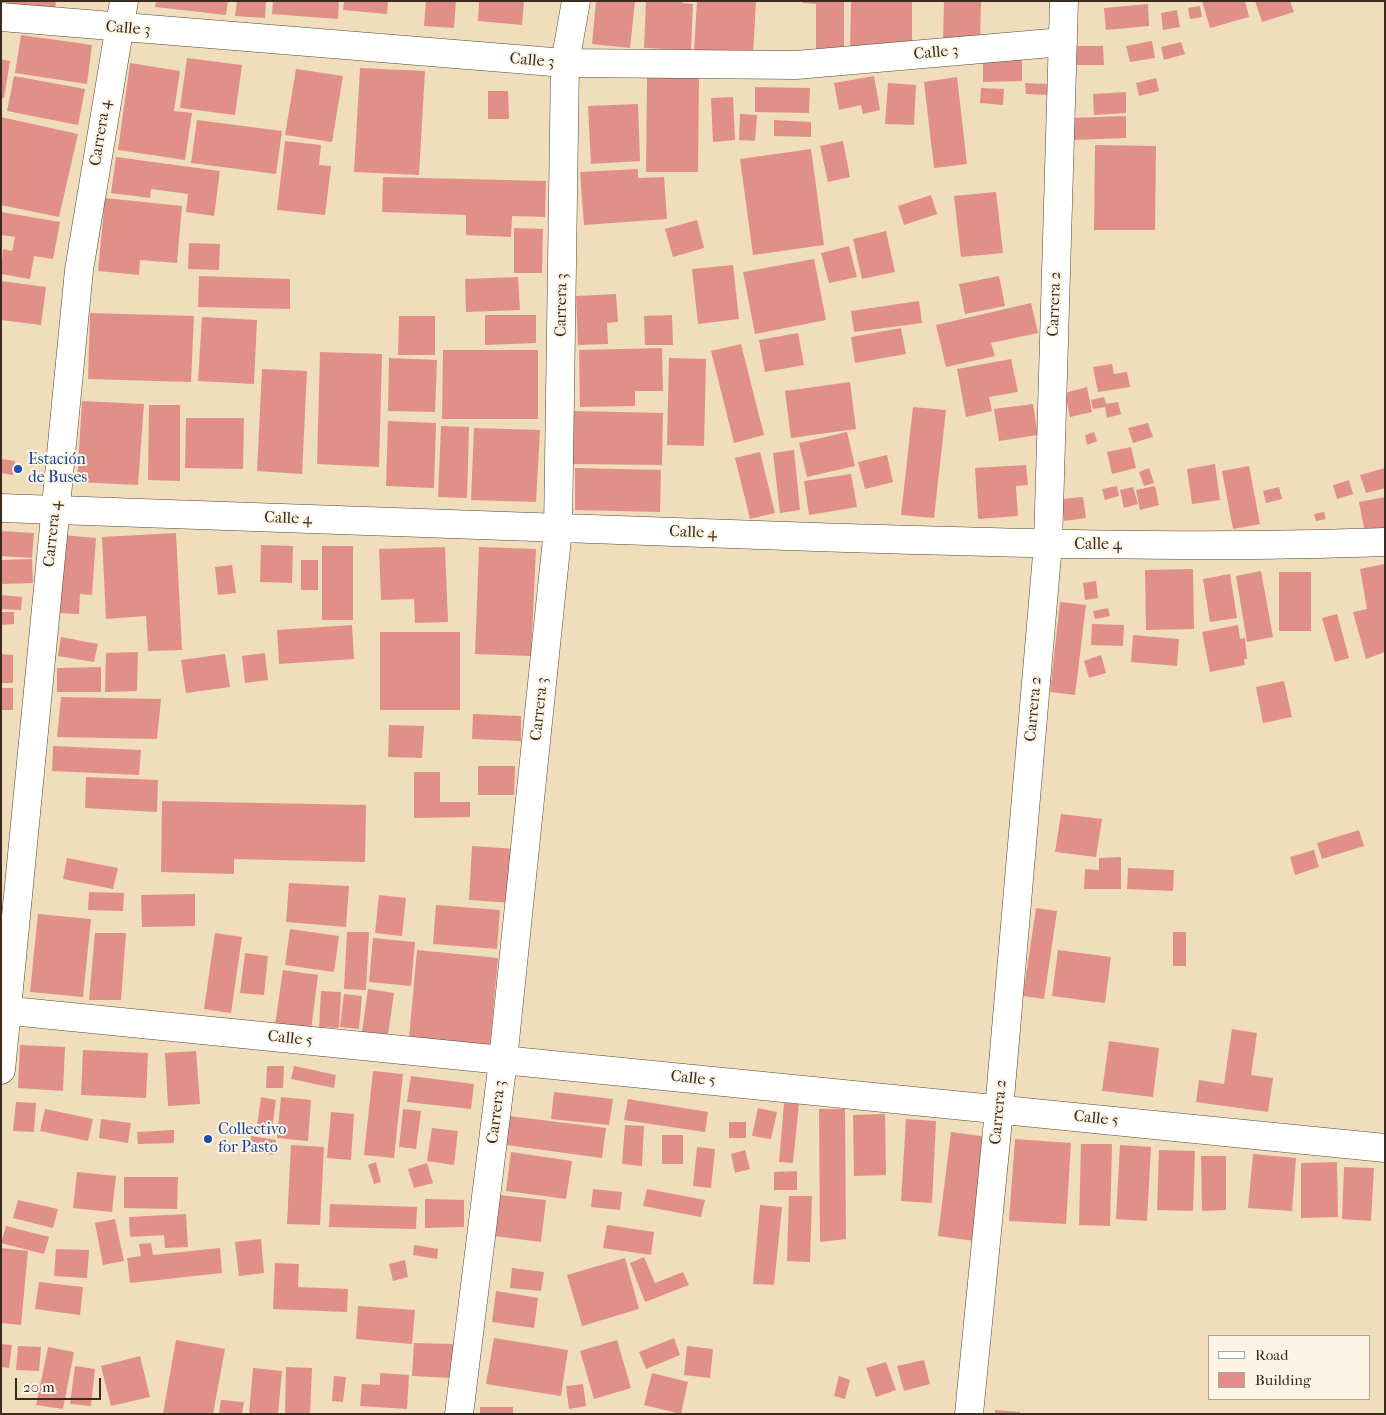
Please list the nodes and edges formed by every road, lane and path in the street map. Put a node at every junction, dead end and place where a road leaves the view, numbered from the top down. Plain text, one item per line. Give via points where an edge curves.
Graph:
1 (124, 1) edge
2 (576, 1) edge
3 (1064, 1) edge
4 (1, 17) edge
5 (118, 28) junction
6 (1063, 42) junction
7 (566, 64) junction
8 (1, 508) edge
9 (55, 509) junction
10 (558, 529) junction
11 (1385, 542) edge
12 (1048, 544) junction
13 (4, 1010) edge
14 (504, 1060) junction
15 (1, 1070) edge
16 (999, 1110) junction
17 (1385, 1148) edge
18 (460, 1414) edge
19 (969, 1414) edge

1 - 5 street, Carrera 4
2 - 7 street, Carrera 3
3 - 6 street, Carrera 2
4 - 5 street, Calle 3
5 - 7 street, Calle 3
5 - 9 street, Carrera 4 via 79,270
6 - 7 street, Calle 3 via 796,65
6 - 12 street, Carrera 2
7 - 10 street, Carrera 3
8 - 9 street, Calle 4
9 - 10 street, Calle 4
9 - 13 street, Carrera 4
10 - 12 street, Calle 4
10 - 14 street, Carrera 3
11 - 12 street, Calle 4 via 1275,546
12 - 16 street, Carrera 2
13 - 14 street, Calle 5
13 - 15 street, Carrera 4
14 - 16 street, Calle 5
14 - 18 street, Carrera 3
16 - 17 street, Calle 5
16 - 19 street, Carrera 2

